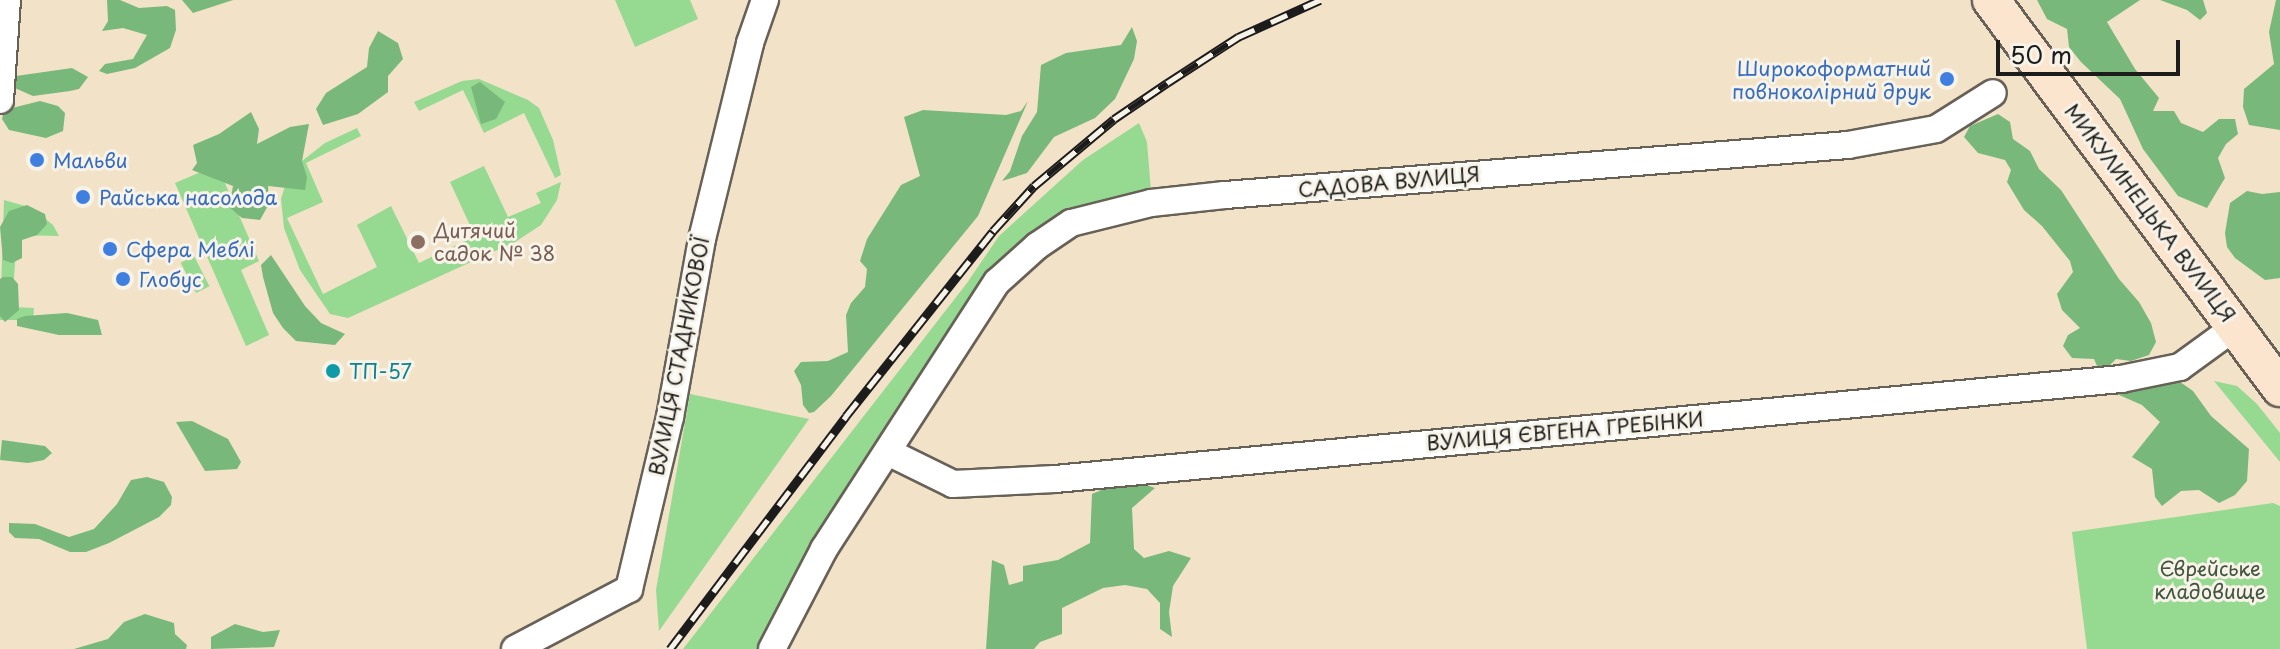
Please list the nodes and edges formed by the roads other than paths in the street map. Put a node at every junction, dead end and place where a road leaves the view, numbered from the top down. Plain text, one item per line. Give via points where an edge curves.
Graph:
1 (7, 0) edge
2 (765, 0) edge
3 (1991, 0) edge
4 (1993, 93) dead end
5 (0, 100) edge
6 (2235, 327) junction
7 (2280, 388) edge
8 (888, 452) junction
9 (515, 649) edge
10 (772, 649) edge

1 - 5 street
2 - 9 street, ВУЛИЦЯ СТАДНИКОВОЇ via 702,239 670,417 629,589
3 - 6 main road, МИКУЛИНЕЦЬКА ВУЛИЦЯ
4 - 8 street, САДОВА ВУЛИЦЯ via 1936,129 1848,145 1225,195 1151,203 1071,223 997,282
6 - 7 main road, МИКУЛИНЕЦЬКА ВУЛИЦЯ
6 - 8 street, ВУЛИЦЯ ЄВГЕНА ГРЕБІНКИ via 2180,367 2121,379 1055,479 953,484
8 - 10 street, САДОВА ВУЛИЦЯ via 824,549

